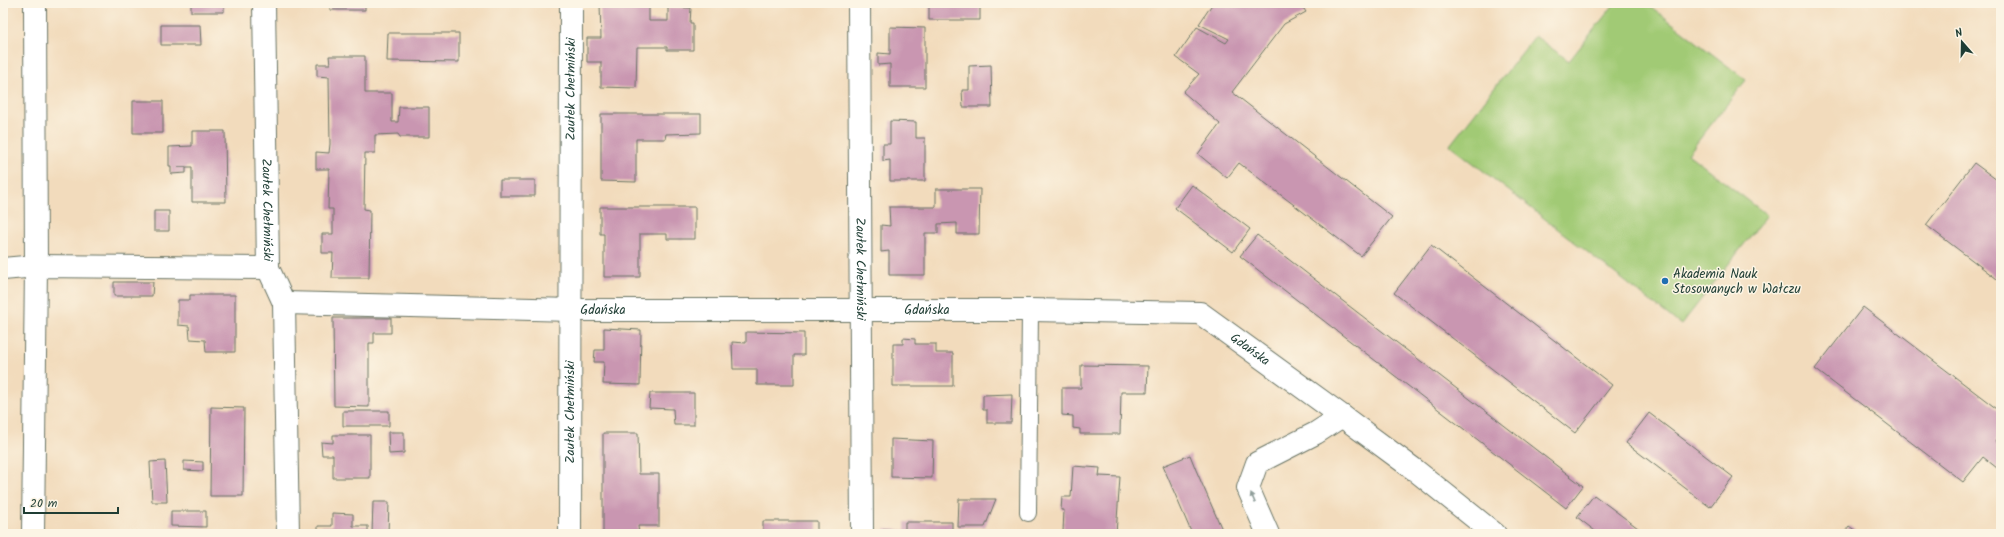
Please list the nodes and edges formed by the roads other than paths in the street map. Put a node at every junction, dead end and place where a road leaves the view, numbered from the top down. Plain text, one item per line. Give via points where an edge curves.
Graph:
1 (35, 3) edge
2 (264, 3) edge
3 (571, 3) edge
4 (859, 3) edge
5 (36, 266) junction
6 (268, 268) junction
7 (3, 269) edge
8 (284, 303) junction
9 (572, 310) junction
10 (1030, 310) junction
11 (861, 311) junction
12 (1342, 416) junction
13 (1028, 513) dead end
14 (33, 534) edge
15 (288, 534) edge
16 (570, 534) edge
17 (862, 534) edge
18 (1268, 534) edge
19 (1496, 534) edge

1 - 5 street
2 - 6 street, Zaułek Chełmiński
3 - 9 street, Zaułek Chełmiński
4 - 11 street, Zaułek Chełmiński
5 - 6 street
5 - 7 street
5 - 14 street
6 - 8 street, Zaułek Chełmiński
8 - 9 street, Gdańska
8 - 15 street, Zaułek Chełmiński
9 - 11 street, Gdańska
9 - 16 street, Zaułek Chełmiński
10 - 11 street, Gdańska
10 - 12 street, Gdańska via 1200,313
10 - 13 lane
11 - 17 street, Zaułek Chełmiński
18 -> 12 street via 1248,488 1257,463 1316,433
12 - 19 street, Gdańska

